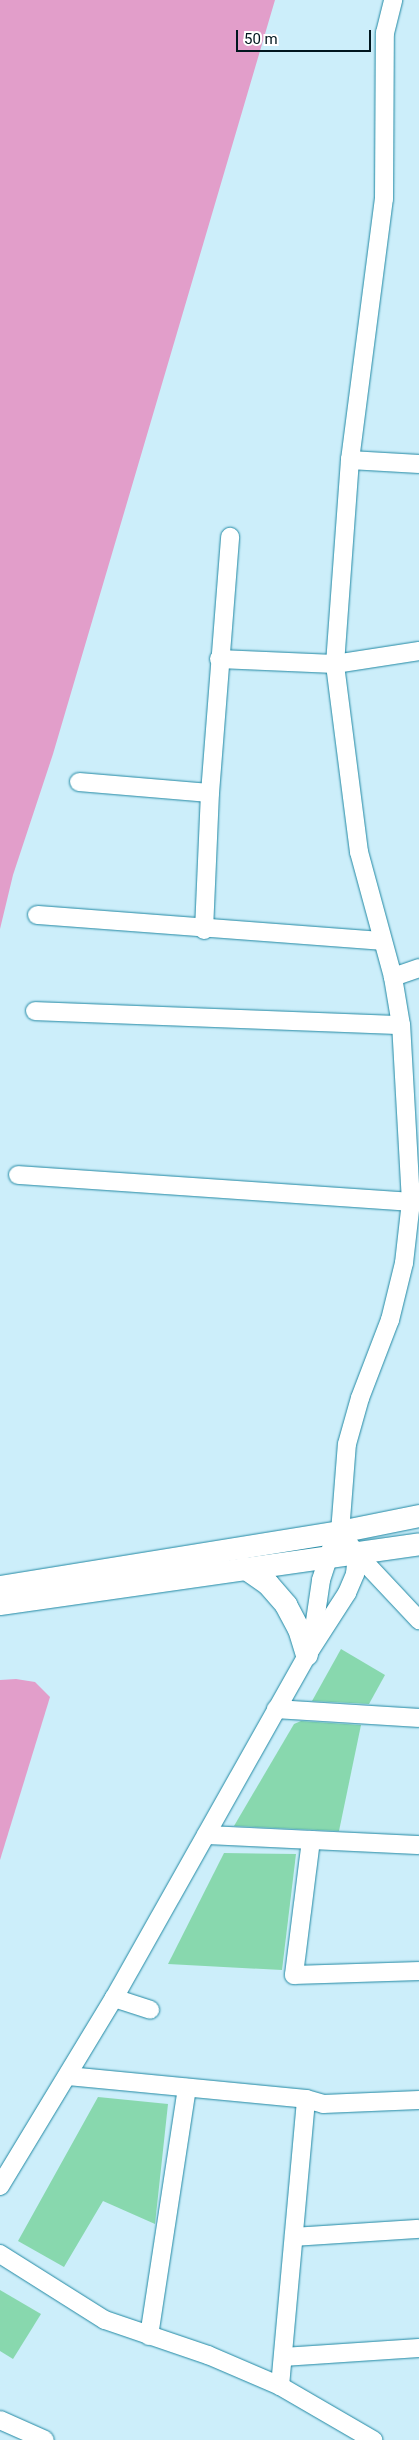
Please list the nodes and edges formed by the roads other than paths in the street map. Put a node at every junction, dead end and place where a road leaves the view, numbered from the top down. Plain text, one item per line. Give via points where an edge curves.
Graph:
1 (393, 0) edge
2 (350, 460) junction
3 (419, 464) edge
4 (230, 537) dead end
5 (419, 651) edge
6 (219, 659) junction
7 (336, 664) junction
8 (79, 782) dead end
9 (210, 793) junction
10 (37, 916) dead end
11 (204, 930) junction
12 (382, 941) junction
13 (419, 968) edge
14 (393, 977) junction
15 (35, 1011) dead end
16 (400, 1025) junction
17 (18, 1175) dead end
18 (413, 1209) edge
19 (412, 1264) edge
20 (419, 1516) edge
21 (340, 1532) junction
22 (419, 1544) edge
23 (357, 1554) junction
24 (328, 1557) junction
25 (245, 1568) junction
26 (0, 1587) edge
27 (25, 1593) junction
28 (0, 1604) edge
29 (419, 1620) edge
30 (309, 1652) junction
31 (276, 1709) junction
32 (419, 1718) edge
33 (206, 1835) junction
34 (311, 1840) junction
35 (419, 1845) edge
36 (419, 1971) edge
37 (114, 1998) junction
38 (150, 2010) dead end
39 (68, 2076) junction
40 (187, 2088) junction
41 (306, 2098) junction
42 (419, 2100) edge
43 (0, 2186) edge
44 (419, 2229) edge
45 (294, 2237) junction
46 (0, 2254) edge
47 (149, 2336) junction
48 (419, 2348) edge
49 (283, 2357) junction
50 (280, 2386) junction
51 (0, 2420) edge
52 (45, 2440) edge
53 (373, 2440) edge

1 - 2 street via 385,33 384,199
2 - 3 street
2 - 7 street
4 - 6 street
5 - 7 street
6 - 7 street
6 - 9 street
7 - 12 street via 357,843
8 - 9 street
9 - 11 street
10 - 11 street
11 - 12 street
12 - 14 street
13 - 14 street
14 - 16 street
15 - 16 street
16 - 18 street
17 - 18 street
18 - 19 street
19 - 21 street via 353,1420 344,1468
20 - 21 main road
21 - 23 street
21 - 24 street
21 - 27 main road
22 - 23 main road
23 - 24 main road
23 - 29 street
23 - 30 street via 355,1574 347,1593
24 - 25 main road
24 - 30 street
25 - 27 main road
25 - 30 main road via 268,1584 286,1604
26 - 27 main road
27 - 28 main road
30 - 31 street
31 - 32 street
31 - 33 street
33 - 34 street
33 - 37 street
34 - 35 street
34 - 36 street via 294,1975
37 - 38 street
37 - 39 street
39 - 40 street
39 - 43 street
40 - 41 street
40 - 47 street
41 - 42 street via 323,2104
41 - 45 street
44 - 45 street
45 - 49 street
46 - 47 street via 105,2320
47 - 50 street via 208,2355
48 - 49 street
49 - 50 street
50 - 53 street
51 - 52 street

